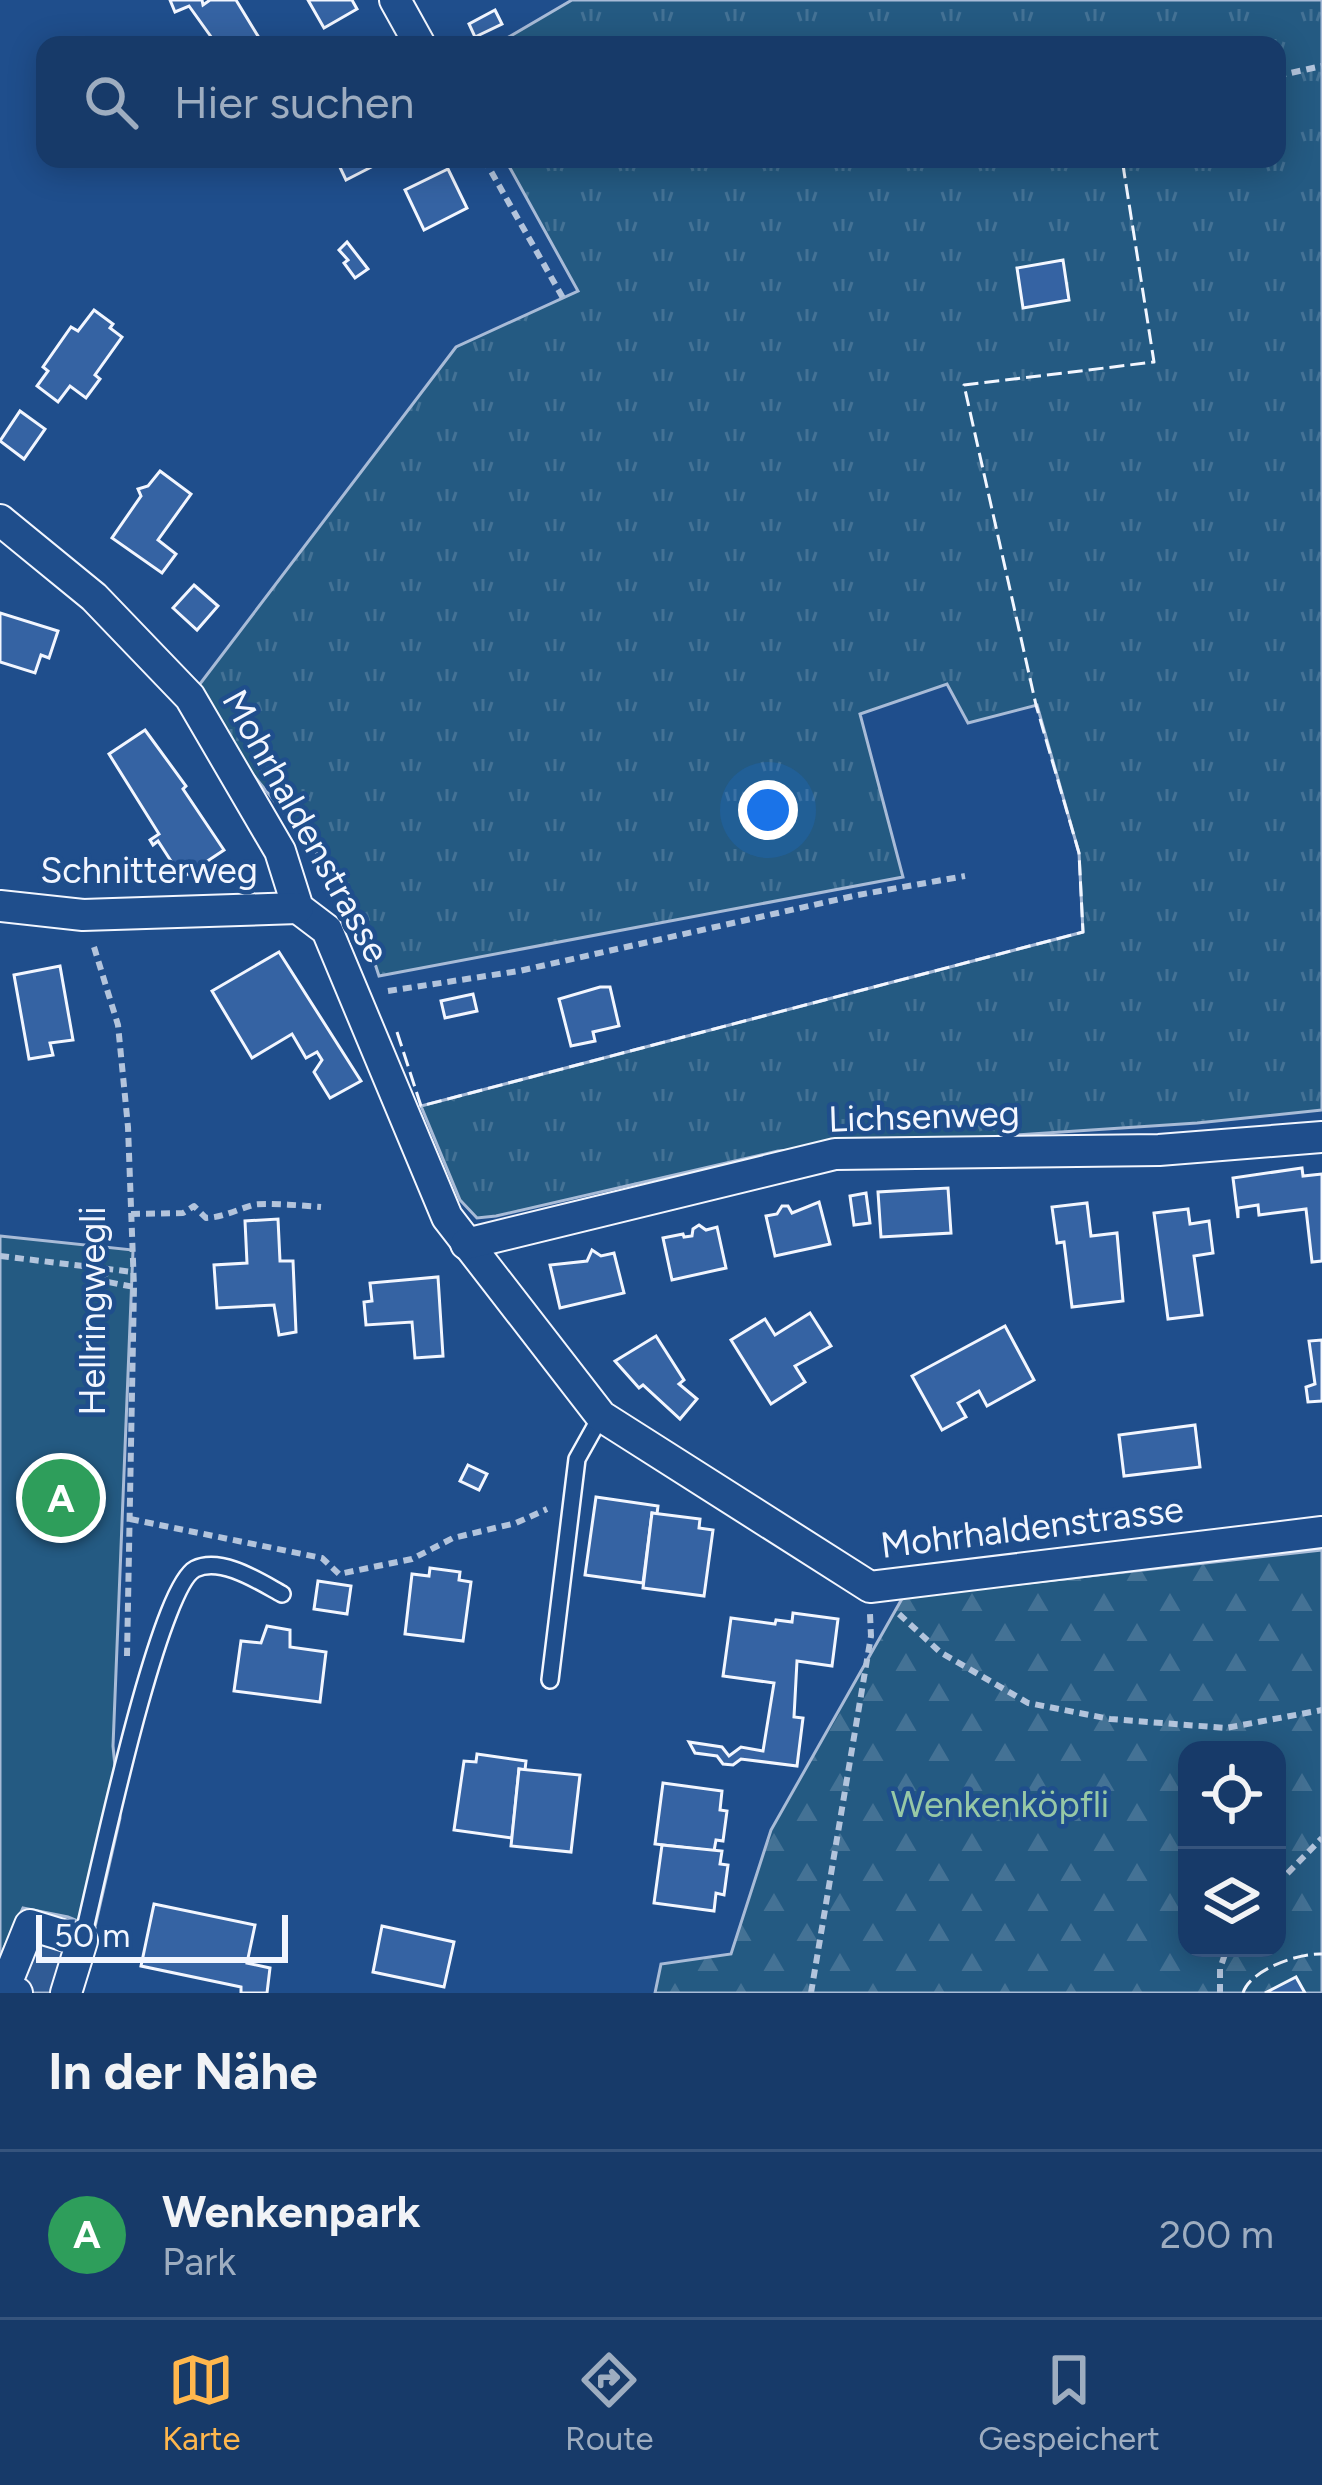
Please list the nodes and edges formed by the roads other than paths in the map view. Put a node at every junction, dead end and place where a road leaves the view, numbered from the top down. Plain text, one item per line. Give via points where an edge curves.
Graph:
1 (395, 0) edge
2 (415, 36) edge
3 (0, 520) edge
4 (0, 906) edge
5 (298, 908) junction
6 (1322, 1137) edge
7 (466, 1244) junction
8 (602, 1416) junction
9 (1322, 1532) edge
10 (282, 1594) dead end
11 (550, 1680) dead end
12 (82, 1941) junction
13 (17, 1993) edge
14 (65, 1993) edge

1 - 2 street
3 - 5 street, Mohrhaldenstrasse via 94,597 190,697 280,851
4 - 5 street, Schnitterweg via 83,915
5 - 7 street, Mohrhaldenstrasse via 327,930 442,1206
6 - 7 street, Lichsenweg via 1159,1150 836,1154
7 - 8 street, Mohrhaldenstrasse
8 - 9 street, Mohrhaldenstrasse via 870,1587
8 - 11 lane via 577,1459
10 - 12 lane via 226,1568 206,1566 184,1578 156,1644
12 - 13 street via 30,1925 5,1987
12 - 14 street

